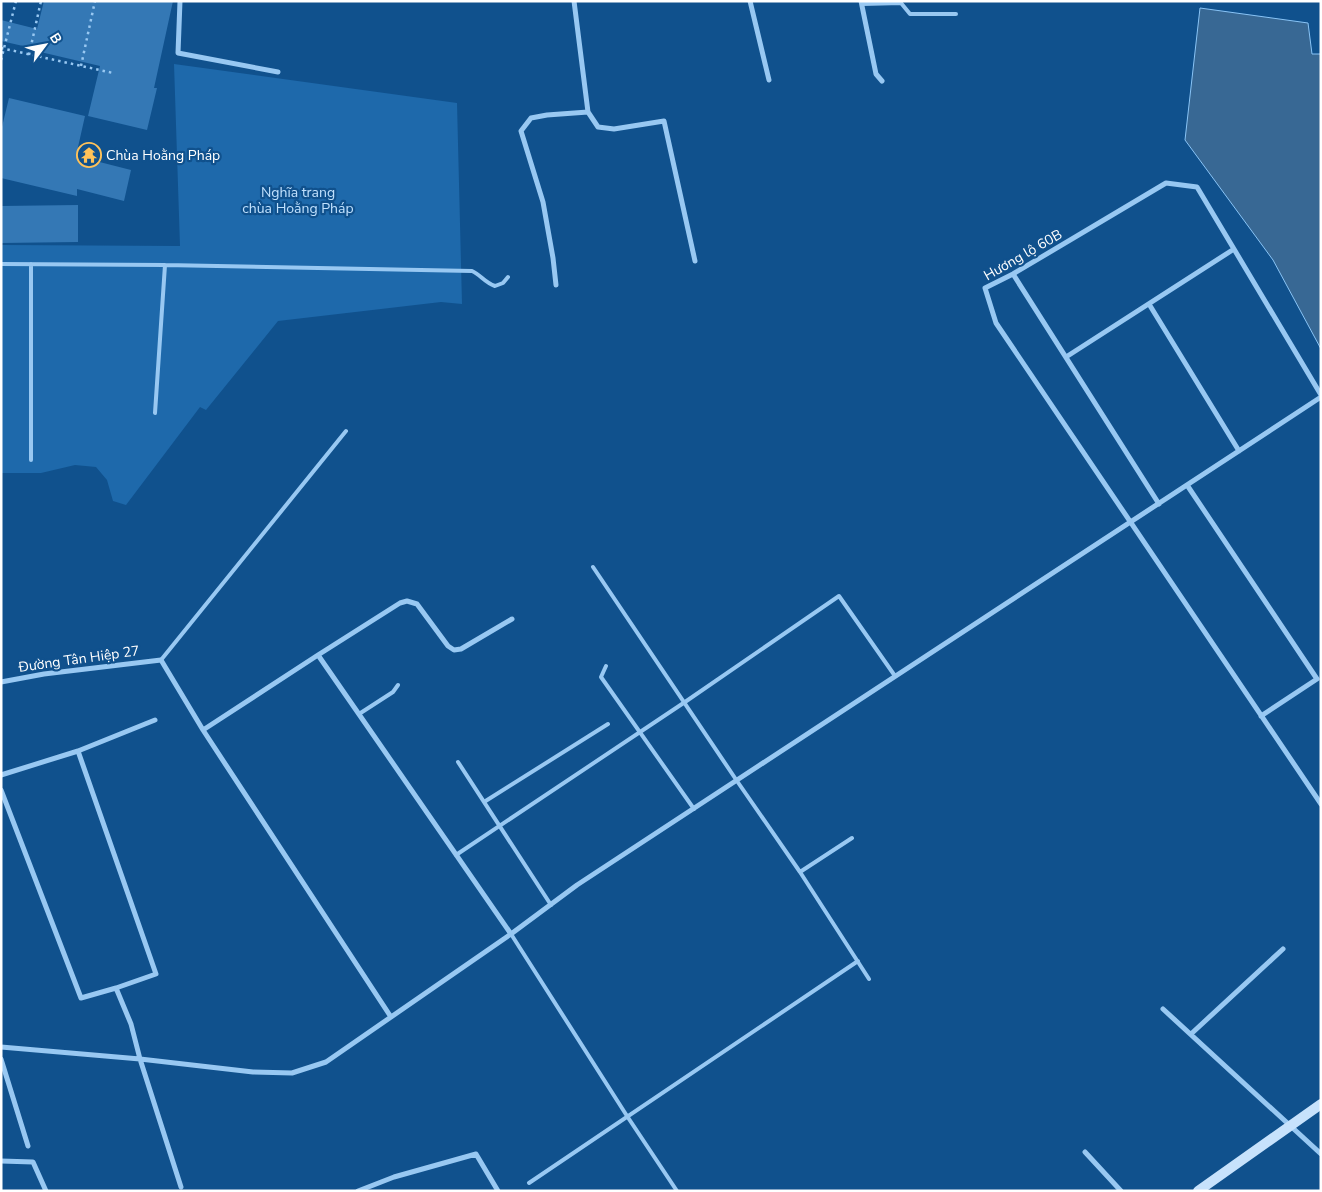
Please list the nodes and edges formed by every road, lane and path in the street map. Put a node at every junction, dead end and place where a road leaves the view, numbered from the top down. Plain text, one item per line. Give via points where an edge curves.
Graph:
1 (41, 1) edge
2 (95, 1) edge
3 (180, 1) edge
4 (574, 1) edge
5 (750, 1) edge
6 (862, 3) edge
7 (15, 4) edge
8 (956, 14) dead end
9 (3, 49) edge
10 (29, 54) junction
11 (1, 60) edge
12 (81, 66) junction
13 (278, 72) dead end
14 (112, 73) dead end
15 (769, 80) dead end
16 (882, 81) dead end
17 (588, 112) junction
18 (1234, 249) junction
19 (695, 262) dead end
20 (1, 264) edge
21 (31, 264) junction
22 (165, 265) junction
23 (1013, 274) junction
24 (508, 277) dead end
25 (556, 285) dead end
26 (1149, 304) junction
27 (1066, 357) junction
28 (1321, 396) edge
29 (155, 412) dead end
30 (346, 432) dead end
31 (1239, 451) junction
32 (31, 460) dead end
33 (1187, 485) junction
34 (1159, 504) junction
35 (1130, 522) junction
36 (593, 567) dead end
37 (512, 619) dead end
38 (318, 655) junction
39 (161, 660) junction
40 (606, 666) dead end
41 (895, 676) junction
42 (1, 682) edge
43 (398, 685) dead end
44 (684, 702) junction
45 (359, 714) junction
46 (1262, 716) junction
47 (155, 720) dead end
48 (608, 724) dead end
49 (203, 730) junction
50 (640, 732) junction
51 (78, 752) junction
52 (458, 762) dead end
53 (1, 775) edge
54 (737, 781) junction
55 (1, 790) edge
56 (484, 802) junction
57 (1321, 804) edge
58 (694, 809) junction
59 (500, 826) junction
60 (852, 838) dead end
61 (456, 855) junction
62 (800, 872) junction
63 (551, 904) junction
64 (512, 934) junction
65 (1283, 949) dead end
66 (858, 961) junction
67 (869, 979) dead end
68 (116, 988) junction
69 (1163, 1009) dead end
70 (391, 1016) junction
71 (1191, 1034) junction
72 (1, 1047) edge
73 (1, 1059) edge
74 (140, 1059) junction
75 (1321, 1104) edge
76 (627, 1116) junction
77 (1291, 1126) junction
78 (28, 1146) dead end
79 (1084, 1152) dead end
80 (1321, 1154) edge
81 (1, 1161) edge
82 (529, 1183) dead end
83 (180, 1187) dead end
84 (46, 1191) edge
85 (358, 1191) edge
86 (498, 1191) edge
87 (677, 1191) edge
88 (1121, 1191) edge
89 (1198, 1191) edge

1 - 10 path
2 - 12 path
3 - 13 street via 178,53
4 - 17 street
5 - 15 street
6 - 8 lane via 902,3 910,14
6 - 16 street via 876,74
7 - 9 path
9 - 10 path
9 - 11 path
10 - 12 path
12 - 14 path
17 - 19 street via 598,127 614,129 664,121
17 - 25 street via 531,118 521,131 543,202
18 - 23 street, Hương lộ 60B via 1196,187 1166,184
18 - 26 street
18 - 28 street, Hương lộ 60B
20 - 21 lane
21 - 22 lane
21 - 32 lane
22 - 24 lane via 472,271 495,286
22 - 29 lane
23 - 27 street
23 - 35 street, Hương lộ 60B via 985,288 996,323
26 - 27 street
26 - 31 street
27 - 34 street
28 - 31 street, Hương lộ 60B
30 - 39 lane
31 - 33 street, Hương lộ 60B
33 - 34 street, Hương lộ 60B
33 - 46 street via 1317,679
34 - 35 street, Hương lộ 60B
35 - 41 street
35 - 46 street
36 - 44 lane
37 - 38 street via 454,650 417,604 407,601
38 - 45 street
38 - 49 street
39 - 42 street, Đường Tân Hiệp 27
39 - 49 street
40 - 50 lane via 601,677
41 - 44 lane via 839,596
41 - 54 street
43 - 45 lane via 393,692
44 - 50 lane
44 - 54 lane
45 - 61 street
46 - 57 street
47 - 51 street
48 - 56 lane
49 - 70 street
50 - 58 lane
50 - 59 lane
51 - 53 street
51 - 68 street via 156,974
52 - 56 lane
54 - 58 street
54 - 62 lane
55 - 68 street via 81,998
56 - 59 lane
58 - 63 street
59 - 61 lane
59 - 63 lane
60 - 62 lane
61 - 64 street
62 - 66 lane
63 - 64 street
64 - 70 street
64 - 76 lane
65 - 71 street
66 - 67 lane
66 - 76 lane
68 - 74 street via 131,1024
69 - 71 street
70 - 74 street via 326,1062 292,1073 253,1072
71 - 77 street
72 - 74 street
73 - 78 street
74 - 83 street
75 - 77 street
76 - 82 lane
76 - 87 lane
77 - 80 street
77 - 89 street
79 - 88 street
81 - 84 street via 33,1162
85 - 86 street via 394,1177 476,1154

